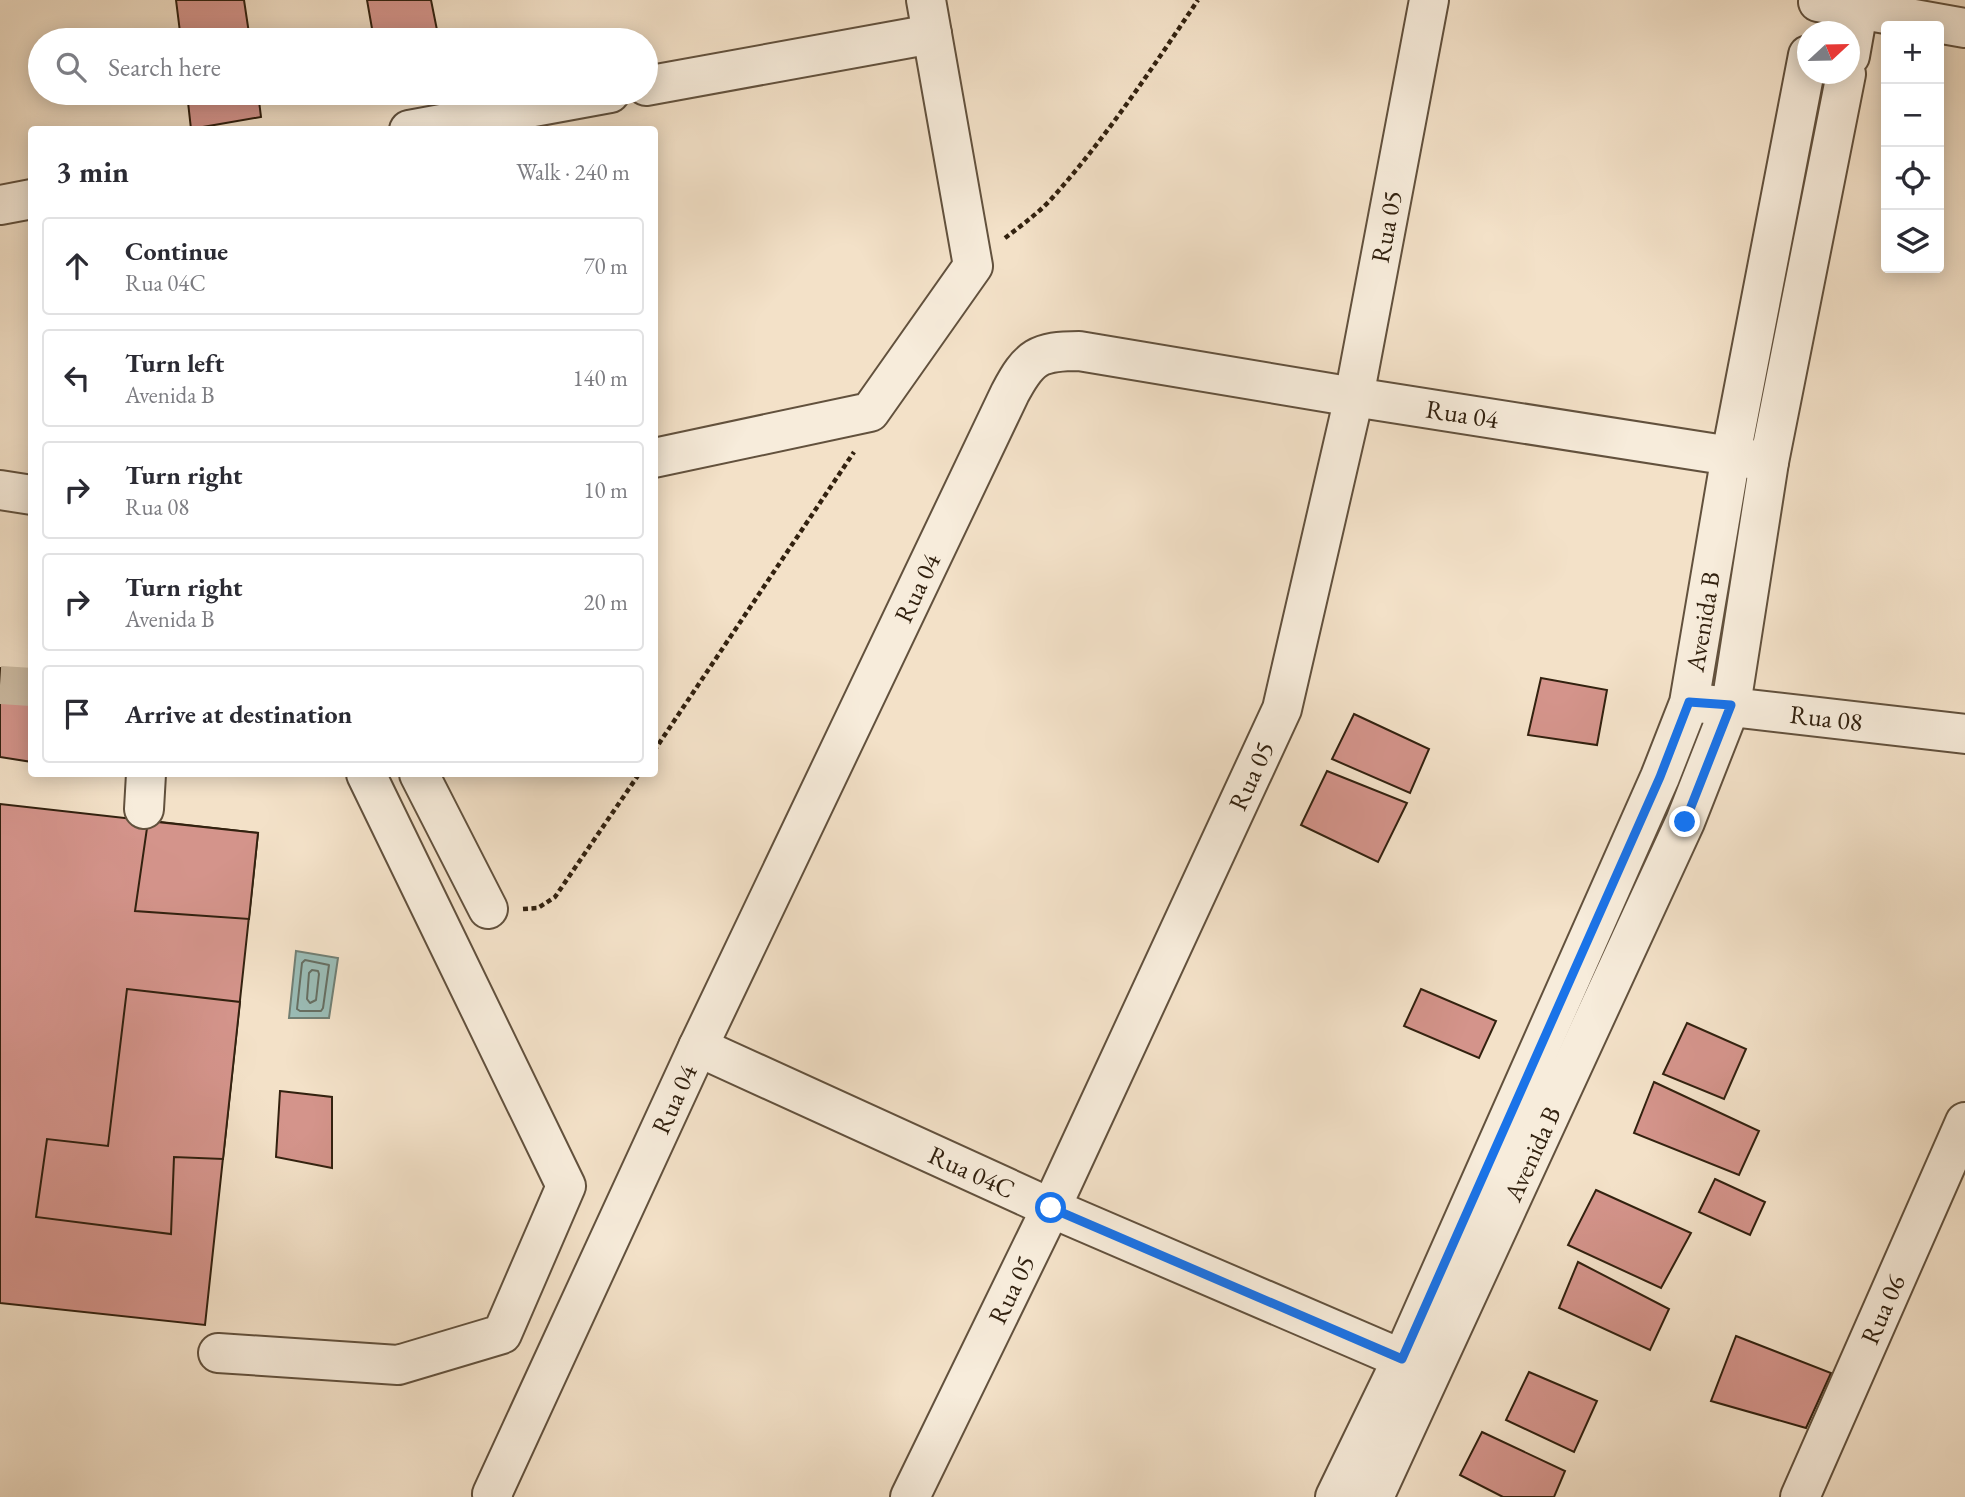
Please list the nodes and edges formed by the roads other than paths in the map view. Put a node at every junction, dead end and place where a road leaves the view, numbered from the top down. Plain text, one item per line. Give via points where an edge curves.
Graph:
1 (1429, 0) edge
2 (1859, 5) edge
3 (1816, 11) edge
4 (929, 17) edge
5 (1965, 28) edge
6 (658, 83) edge
7 (1802, 84) edge
8 (1844, 84) edge
9 (545, 105) edge
10 (432, 126) edge
11 (28, 200) edge
12 (0, 205) edge
13 (1354, 397) junction
14 (1731, 455) junction
15 (658, 457) edge
16 (1769, 462) junction
17 (0, 491) edge
18 (28, 494) edge
19 (1689, 702) junction
20 (1731, 705) junction
21 (1965, 734) edge
22 (367, 777) edge
23 (421, 777) edge
24 (488, 909) road end
25 (698, 1047) junction
26 (1965, 1122) edge
27 (1051, 1208) junction
28 (218, 1353) dead end
29 (1402, 1359) junction
30 (488, 1496) edge
31 (910, 1497) edge
32 (1335, 1497) edge
33 (1374, 1497) edge
34 (1800, 1497) edge

1 - 13 street, Rua 05
2 - 3 street
2 - 5 street
4 - 6 street
4 - 15 street via 973,266 870,412
7 - 14 street, Avenida B
8 - 16 street, Avenida B
9 - 10 street
11 - 12 street
13 - 14 street, Rua 04
13 - 25 street, Rua 04 via 1079,351 1037,356 1021,372
13 - 27 street, Rua 05 via 1282,709
14 - 16 street, Rua 04
14 - 19 street, Avenida B
16 - 20 street, Avenida B
17 - 18 street
19 - 20 street, Rua 08
19 - 29 street, Avenida B
20 - 21 street, Rua 08
20 - 33 street, Avenida B via 1685,822
22 - 28 street via 566,1186 502,1334 398,1365
23 - 24 street
25 - 27 street, Rua 04C
25 - 30 street, Rua 04
26 - 34 street, Rua 06
27 - 29 street, Rua 04C
27 - 31 street, Rua 05
29 - 32 street, Avenida B

